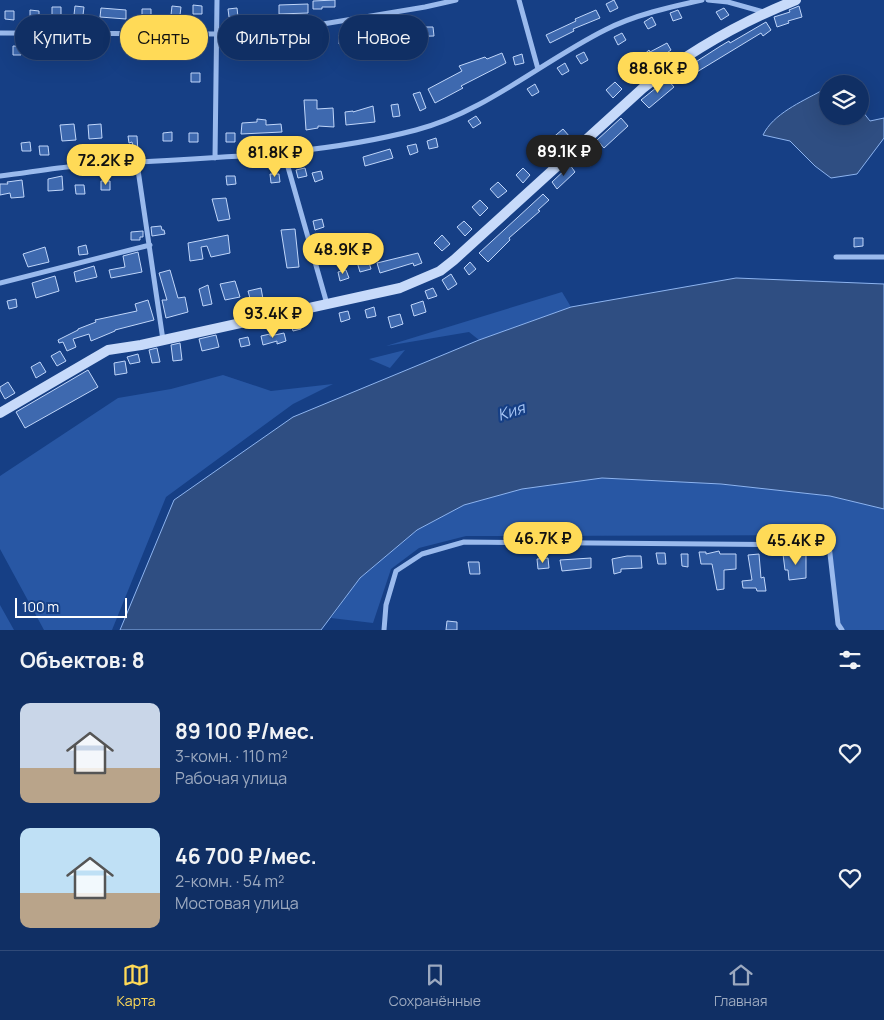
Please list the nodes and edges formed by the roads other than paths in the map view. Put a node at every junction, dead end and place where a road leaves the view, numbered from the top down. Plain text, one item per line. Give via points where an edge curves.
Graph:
1 (217, 0) edge
2 (424, 0) edge
3 (456, 0) edge
4 (519, 0) edge
5 (702, 0) edge
6 (708, 0) edge
7 (796, 0) edge
8 (728, 1) edge
9 (424, 7) junction
10 (764, 12) junction
11 (0, 33) edge
12 (217, 34) junction
13 (538, 69) junction
14 (284, 153) junction
15 (214, 158) junction
16 (137, 163) junction
17 (0, 176) edge
18 (150, 245) junction
19 (836, 257) dead end
20 (884, 257) edge
21 (0, 283) edge
22 (327, 305) junction
23 (163, 340) junction
24 (0, 413) edge
25 (384, 630) edge
26 (842, 630) edge

1 - 12 street
2 - 9 street
3 - 9 street
4 - 13 street
5 - 13 street via 660,9 606,29
6 - 8 street
7 - 10 main road
8 - 10 street
9 - 12 street via 323,24
10 - 22 main road via 696,50 643,88 440,271 400,288
11 - 12 street
12 - 15 street
13 - 14 street via 457,115 416,130
14 - 15 street
14 - 22 street
15 - 16 street
16 - 17 street via 77,166
16 - 18 street
18 - 21 street
18 - 23 street
19 - 20 street
22 - 23 main road
23 - 24 main road via 108,350
25 - 26 street via 386,605 396,571 422,554 464,542 829,545 838,624

